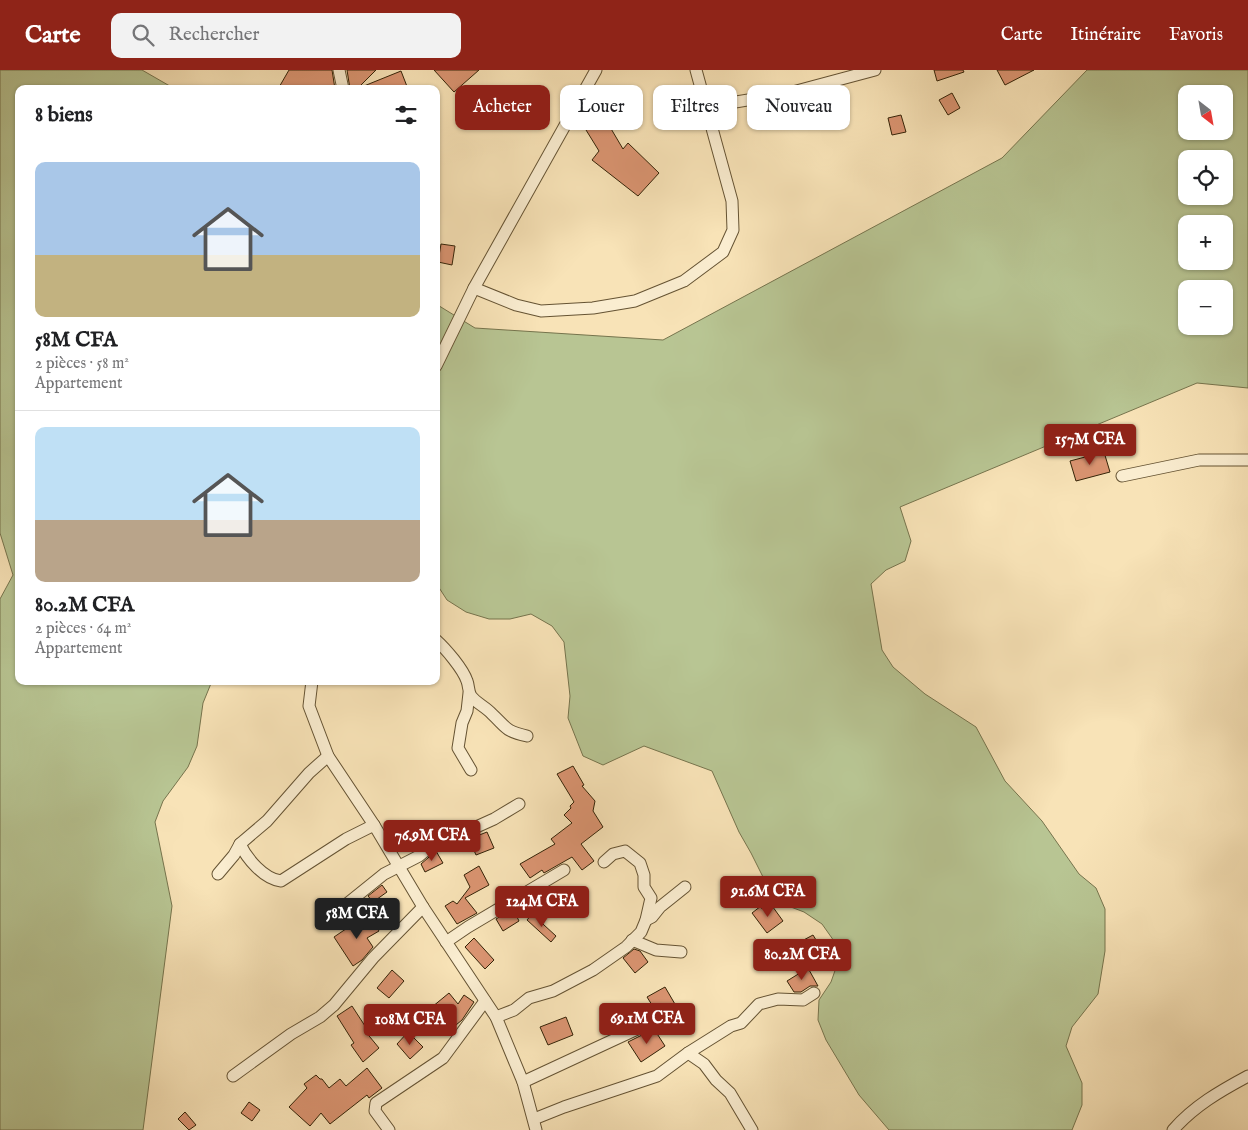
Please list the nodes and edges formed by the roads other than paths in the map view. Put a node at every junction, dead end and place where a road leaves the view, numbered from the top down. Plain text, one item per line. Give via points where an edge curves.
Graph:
1 (340, 70) edge
2 (596, 70) edge
3 (696, 70) edge
4 (875, 70) edge
5 (852, 73) edge
6 (342, 85) edge
7 (700, 85) edge
8 (737, 102) edge
9 (712, 130) edge
10 (474, 288) junction
11 (440, 358) edge
12 (1248, 460) edge
13 (1122, 476) dead end
14 (440, 645) edge
15 (312, 685) edge
16 (469, 693) junction
17 (527, 736) dead end
18 (328, 756) junction
19 (471, 770) dead end
20 (519, 804) dead end
21 (374, 825) junction
22 (240, 844) junction
23 (604, 862) dead end
24 (398, 865) junction
25 (564, 870) dead end
26 (218, 874) dead end
27 (685, 887) dead end
28 (348, 903) dead end
29 (423, 907) junction
30 (646, 920) junction
31 (632, 940) junction
32 (446, 942) junction
33 (681, 952) dead end
34 (814, 993) dead end
35 (485, 1000) junction
36 (496, 1017) junction
37 (650, 1023) dead end
38 (688, 1053) junction
39 (232, 1076) dead end
40 (1248, 1076) edge
41 (523, 1082) junction
42 (535, 1124) edge
43 (389, 1130) edge
44 (752, 1130) edge
45 (1173, 1130) edge

1 - 6 street
2 - 10 street
3 - 7 street
4 - 5 street
5 - 8 street via 789,93
9 - 10 street via 732,200 733,230 723,252 684,281 635,301 593,308 541,311
10 - 11 street
12 - 13 street via 1198,460
14 - 16 street via 462,670
15 - 18 street via 309,706
16 - 17 street via 504,728
16 - 19 street via 458,748
18 - 21 street
18 - 22 street via 267,821
20 - 24 street via 494,819 436,842 419,856
21 - 22 street via 281,881 264,874
21 - 24 street
22 - 26 street
23 - 30 street via 613,854 625,851 640,863 644,887 651,898
24 - 28 street
24 - 29 street
25 - 32 street
27 - 30 street
29 - 32 street
29 - 39 street via 373,958 334,1005
30 - 31 street via 641,932
31 - 33 street via 656,950
31 - 36 street via 593,970 553,992 529,998 514,1010
32 - 35 street
34 - 38 street via 803,1000 778,999 759,1004 741,1023
35 - 36 street
35 - 43 street via 443,1058 376,1102 375,1110
36 - 41 street
37 - 41 street
38 - 42 street via 657,1076 564,1107
38 - 44 street via 704,1064 730,1093
40 - 45 street via 1202,1102
41 - 42 street

